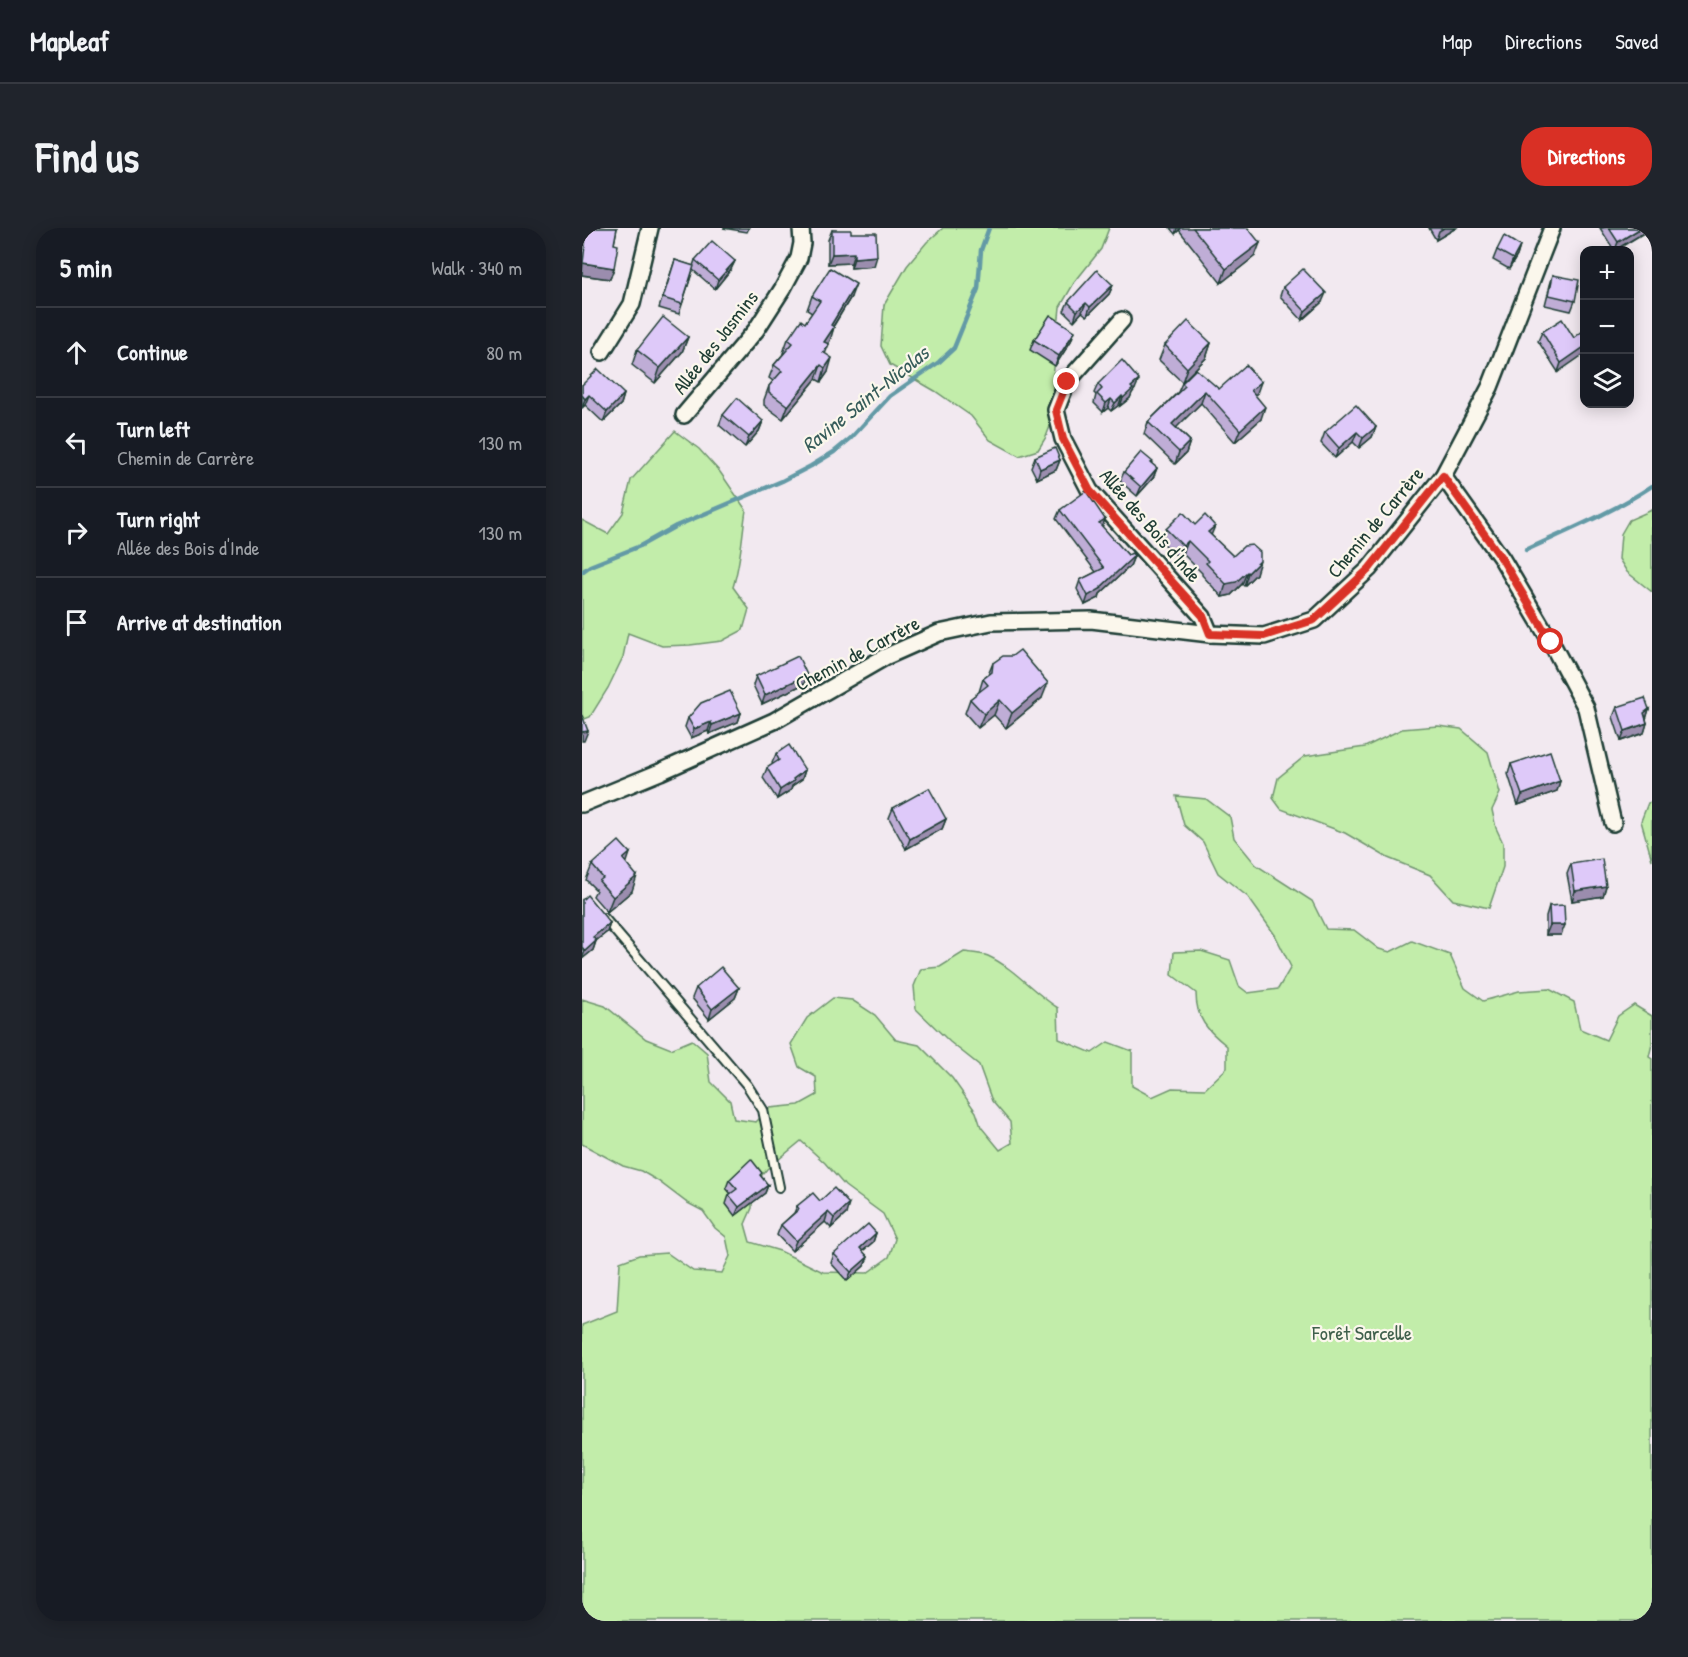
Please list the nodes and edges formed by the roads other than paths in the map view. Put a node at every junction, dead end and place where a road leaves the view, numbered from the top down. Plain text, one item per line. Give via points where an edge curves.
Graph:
1 (650, 228) edge
2 (801, 228) edge
3 (1552, 228) edge
4 (1122, 320) dead end
5 (602, 352) dead end
6 (684, 415) dead end
7 (1443, 476) junction
8 (1210, 634) junction
9 (582, 804) edge
10 (1613, 823) dead end
11 (597, 910) edge
12 (779, 1187) dead end

1 - 5 street via 632,304
2 - 6 street, Allée des Jasmins via 798,258 783,288 756,330
3 - 7 street, Chemin de Carrère via 1490,387
4 - 8 street, Allée des Bois d'Inde via 1067,382 1056,410 1063,439 1090,491 1203,616
7 - 8 street, Chemin de Carrère via 1369,569 1314,620 1264,636
7 - 10 street via 1502,559 1586,708
8 - 9 street, Chemin de Carrère via 1091,620 991,622 939,633 885,657 774,721
11 - 12 lane via 747,1085 763,1110

